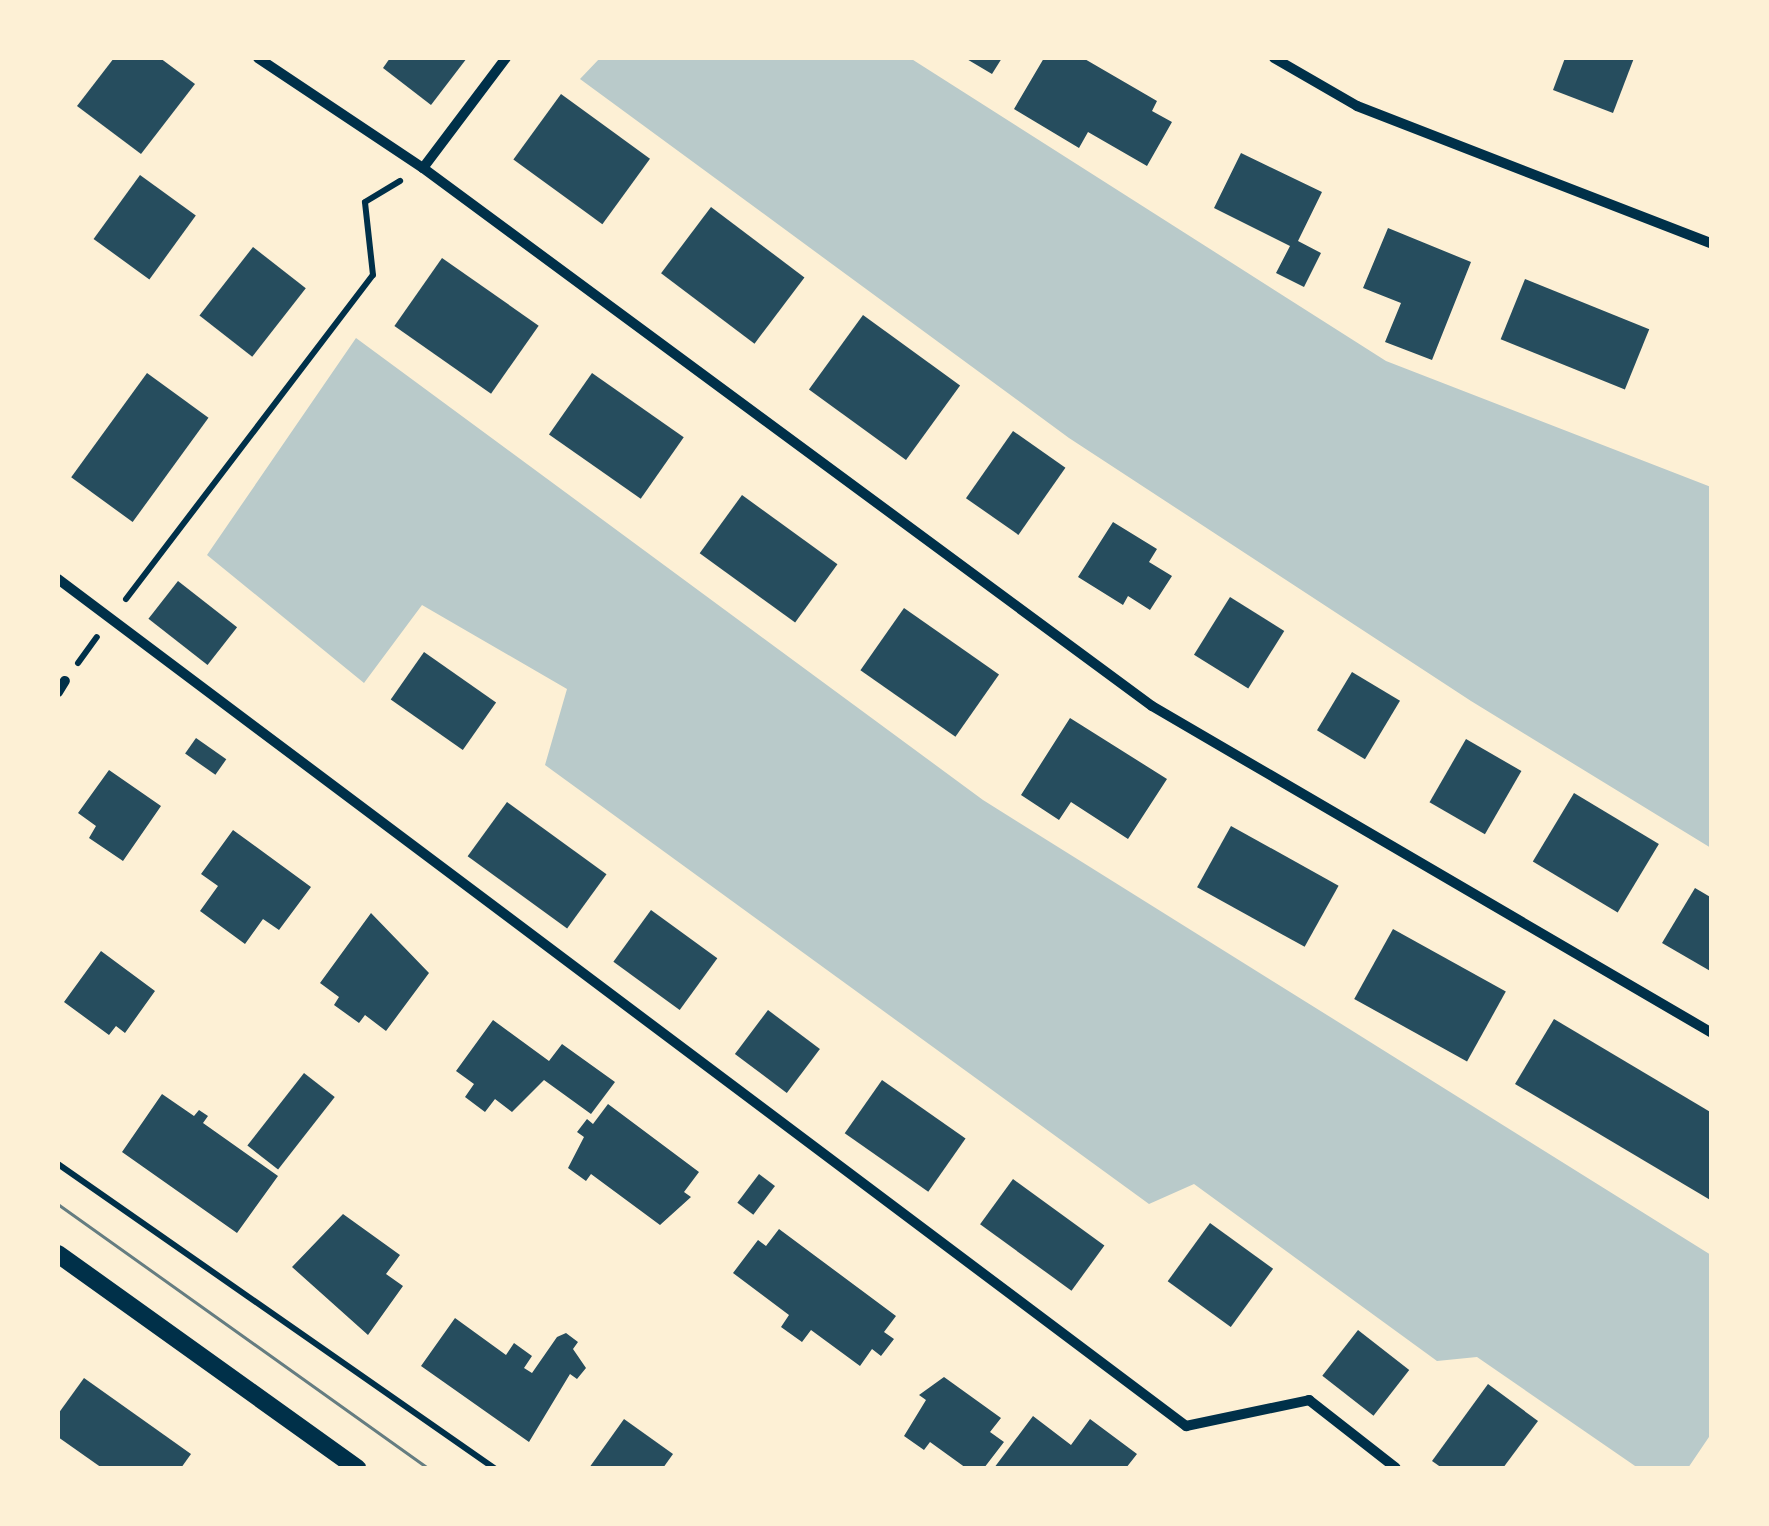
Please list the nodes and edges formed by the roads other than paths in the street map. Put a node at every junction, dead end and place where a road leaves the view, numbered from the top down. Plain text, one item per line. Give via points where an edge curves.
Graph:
1 (258, 58) edge
2 (506, 58) edge
3 (1274, 58) edge
4 (423, 168) junction
5 (1712, 244) edge
6 (58, 579) edge
7 (65, 681) road end
8 (58, 692) edge
9 (1712, 1033) edge
10 (58, 1254) edge
11 (357, 1468) edge
12 (1396, 1468) edge

1 - 4 street
2 - 4 street
3 - 5 street via 1357,106
4 - 9 street via 1152,706
6 - 12 street via 1186,1426 1309,1400
7 - 8 street
10 - 11 street

